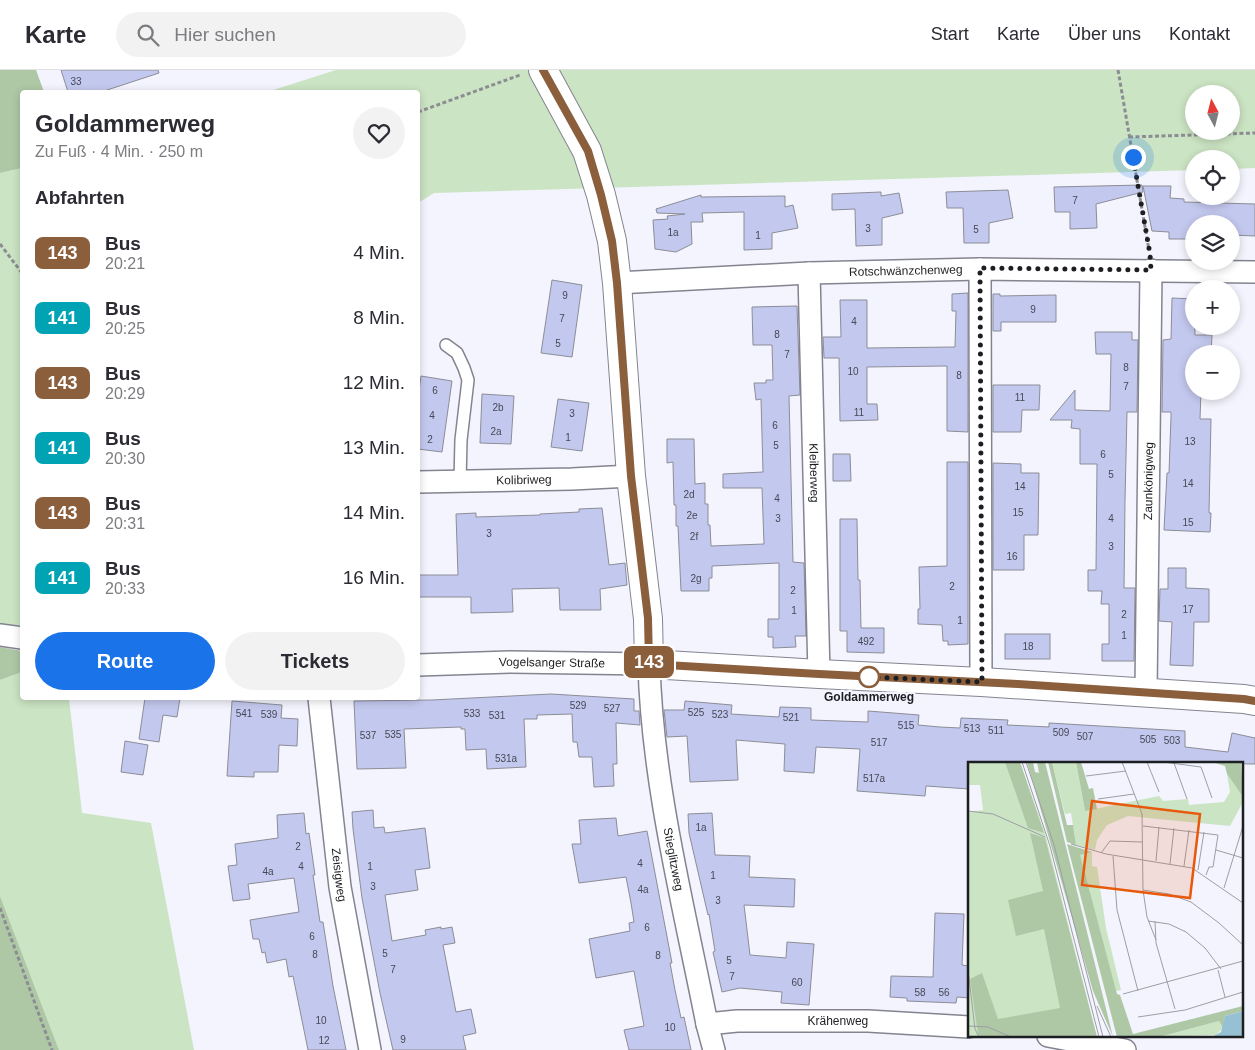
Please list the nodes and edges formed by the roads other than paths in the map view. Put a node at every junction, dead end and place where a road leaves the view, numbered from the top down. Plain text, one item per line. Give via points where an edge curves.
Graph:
1 (535, 72) edge
2 (980, 268) junction
3 (1151, 270) junction
4 (1255, 272) edge
5 (808, 273) junction
6 (617, 283) junction
7 (446, 345) dead end
8 (631, 476) junction
9 (460, 481) junction
10 (420, 482) edge
11 (0, 635) edge
12 (20, 638) edge
13 (649, 664) junction
14 (420, 665) edge
15 (819, 674) junction
16 (982, 682) junction
17 (1146, 692) junction
18 (319, 700) edge
19 (1255, 701) edge
20 (707, 1024) junction
21 (968, 1026) edge
22 (1059, 1038) edge
23 (370, 1050) edge
24 (714, 1050) edge
25 (1125, 1050) edge

1 - 6 street via 588,151 612,241
2 - 3 street, Rotschwänzchenweg
2 - 5 street, Rotschwänzchenweg
2 - 16 street
3 - 4 street, Rotschwänzchenweg
3 - 17 street, Zaunkönigweg
5 - 6 street, Rotschwänzchenweg
5 - 15 street, Kleiberweg
6 - 8 street
7 - 9 lane via 457,354 468,380
8 - 9 street, Kolibriweg
8 - 13 street via 648,618
9 - 10 street, Kolibriweg
11 - 12 street
13 - 14 street, Vogelsanger Straße via 510,662
13 - 15 street, Vogelsanger Straße
13 - 20 street, Stieglitzweg via 662,794
15 - 16 street, Vogelsanger Straße
16 - 17 street, Vogelsanger Straße
17 - 19 street, Vogelsanger Straße
18 - 23 street, Zeisigweg via 340,887
20 - 21 street, Krähenweg via 859,1021
20 - 24 street, Stieglitzweg
22 - 25 street

